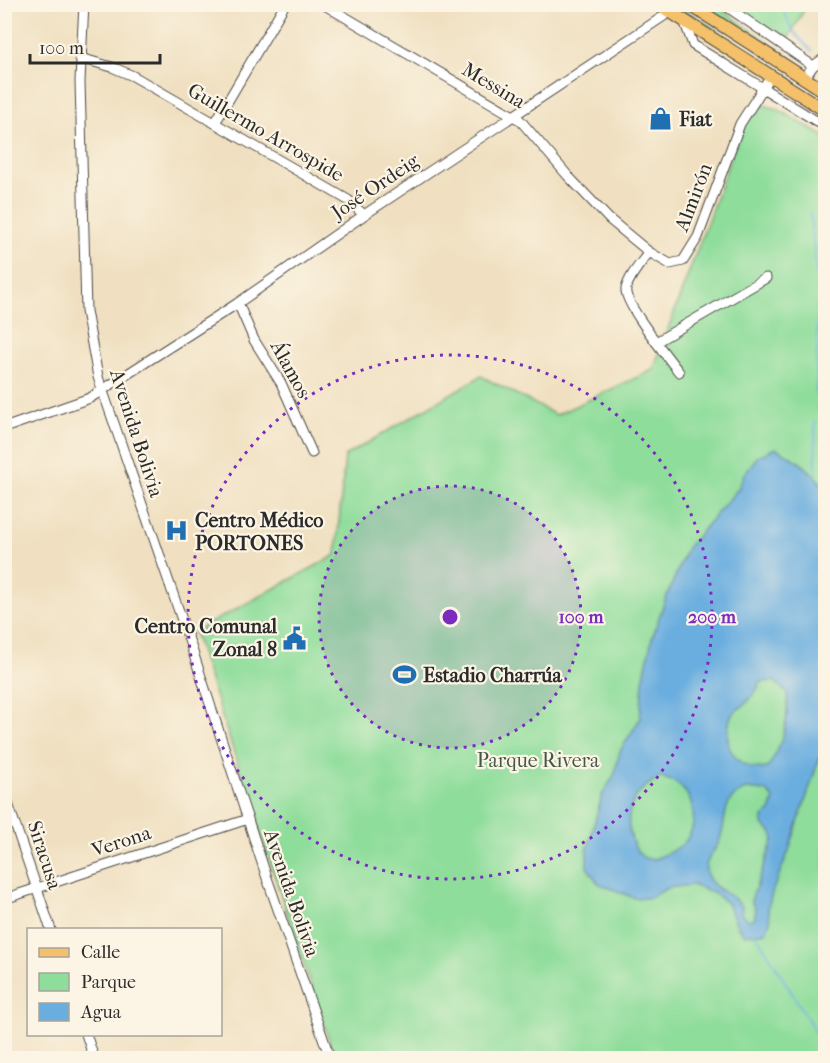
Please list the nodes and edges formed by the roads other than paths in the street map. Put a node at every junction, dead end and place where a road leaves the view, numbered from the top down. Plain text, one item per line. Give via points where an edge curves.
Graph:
1 (84, 4) edge
2 (285, 4) edge
3 (322, 4) edge
4 (658, 4) edge
5 (689, 4) edge
6 (723, 4) edge
7 (670, 12) junction
8 (685, 22) junction
9 (825, 57) edge
10 (80, 58) junction
11 (813, 66) junction
12 (770, 77) junction
13 (804, 79) junction
14 (762, 88) junction
15 (825, 92) edge
16 (825, 111) edge
17 (513, 116) junction
18 (215, 123) junction
19 (825, 128) edge
20 (364, 215) junction
21 (649, 252) junction
22 (766, 278) dead end
23 (238, 303) junction
24 (656, 342) junction
25 (679, 372) dead end
26 (102, 391) junction
27 (4, 428) edge
28 (312, 453) dead end
29 (4, 792) edge
30 (248, 819) junction
31 (37, 888) junction
32 (4, 899) edge
33 (50, 928) edge
34 (88, 1036) edge
35 (94, 1059) edge
36 (330, 1059) edge

1 - 10 street, Avenida Bolivia
2 - 18 street
3 - 17 street, Messina
4 - 7 main road
5 - 13 main road
6 - 11 street
7 - 8 main road
7 - 17 street, José Ordeig
8 - 12 main road
8 - 14 street via 693,45
9 - 11 street
10 - 18 street, Guillermo Arrospide via 133,76
10 - 26 street, Avenida Bolivia via 86,311
11 - 13 street
12 - 14 street, Almirón
12 - 16 main road
13 - 15 main road
14 - 19 street
14 - 21 street, Almirón via 740,124 688,255 683,261 670,264
17 - 20 street, José Ordeig
17 - 21 street, Messina via 588,198
18 - 20 street, Guillermo Arrospide via 348,200
20 - 23 street, José Ordeig
21 - 24 street via 626,290 628,300
22 - 24 street
23 - 26 street, José Ordeig
23 - 28 street, Álamos via 254,340 281,383
24 - 25 street
26 - 27 street, José Ordeig via 78,404
26 - 30 street, Avenida Bolivia
29 - 31 street, Siracusa
30 - 31 street, Verona
30 - 36 street, Avenida Bolivia
31 - 32 street, Verona
31 - 33 street, Siracusa
34 - 35 street

